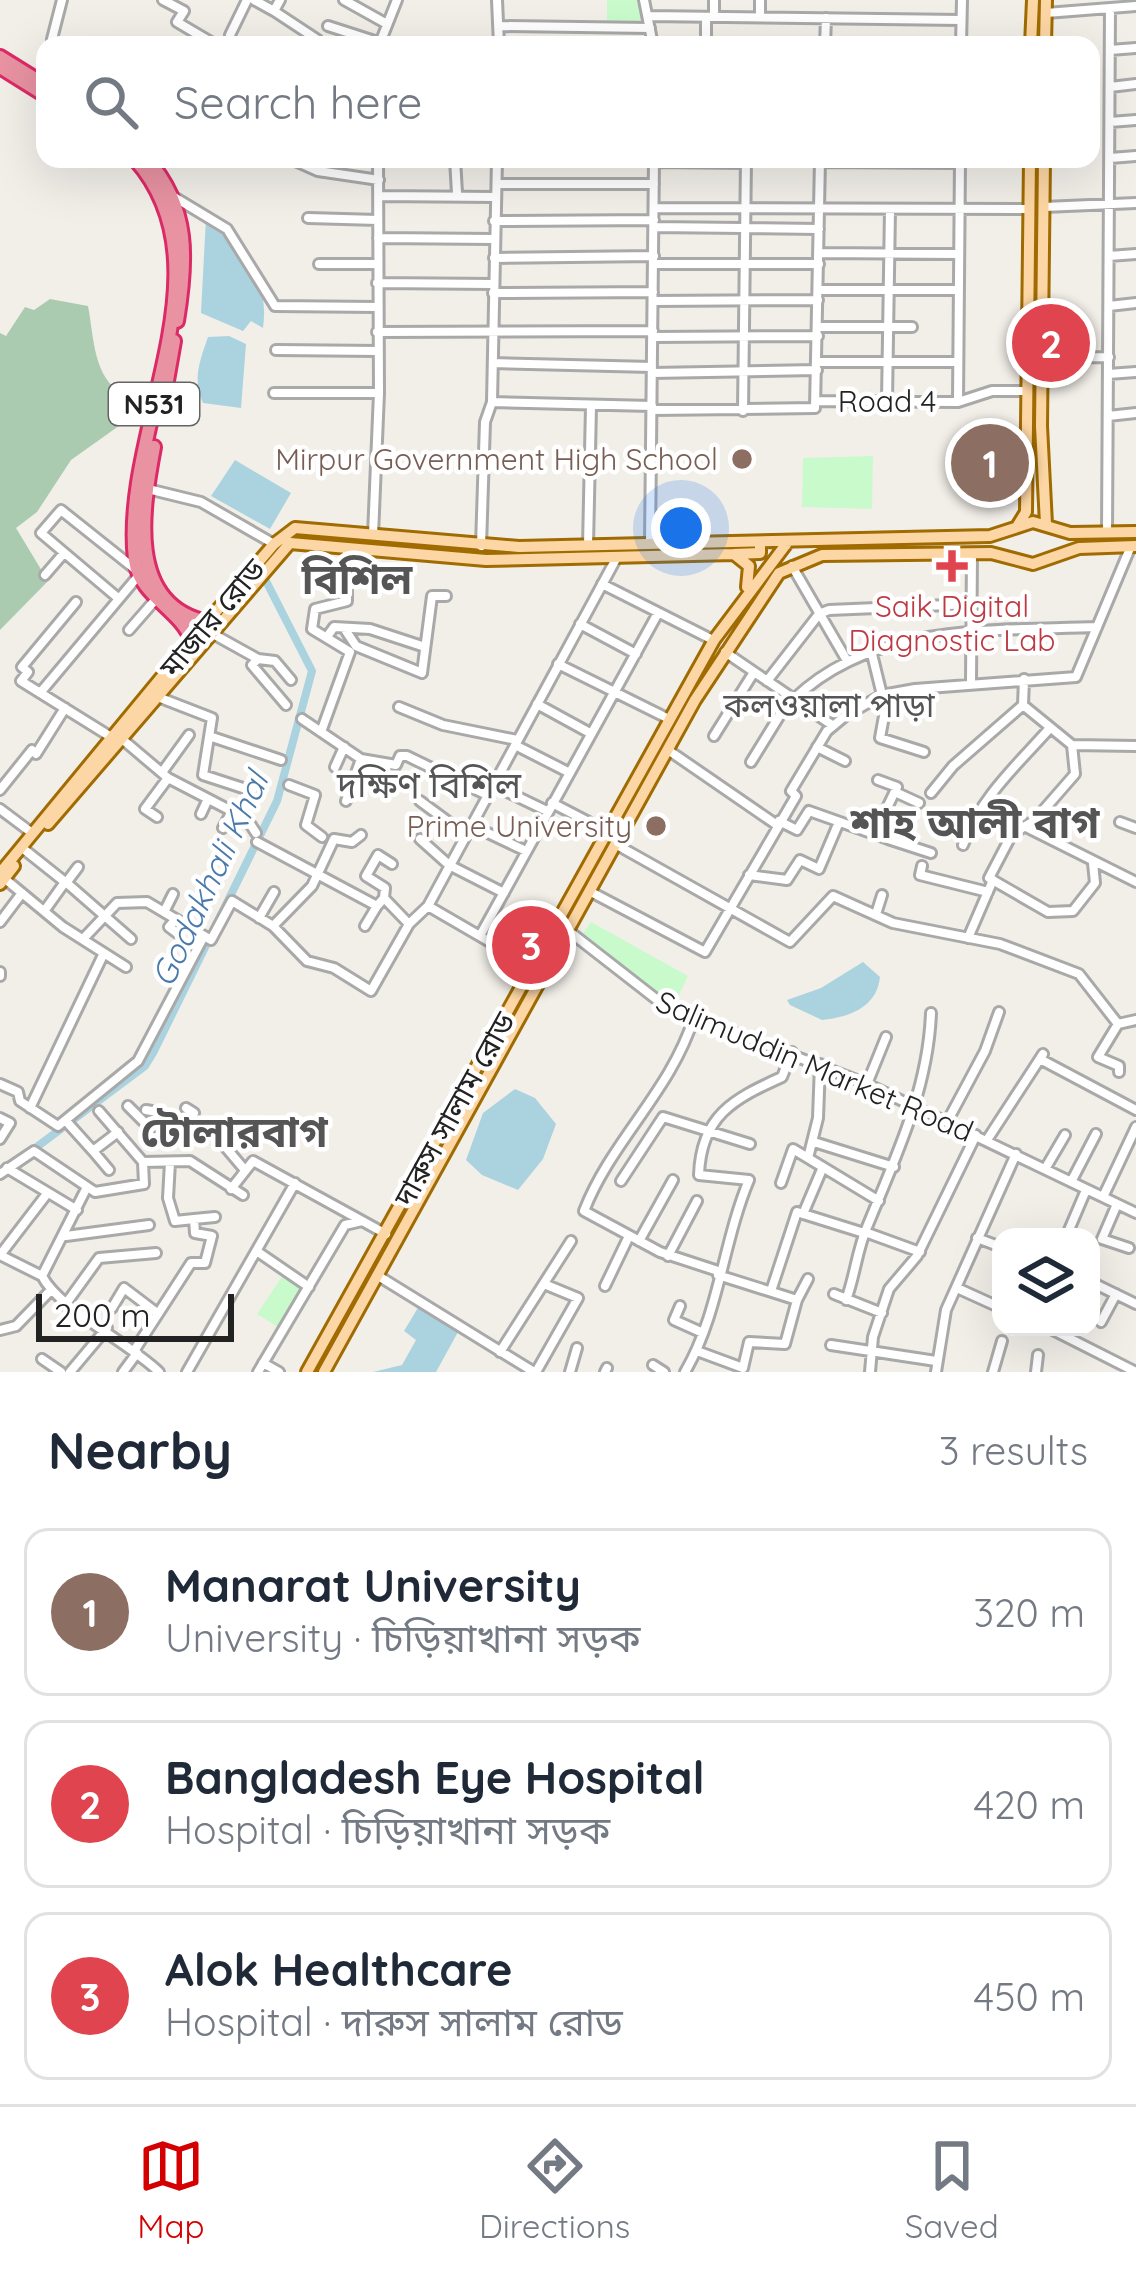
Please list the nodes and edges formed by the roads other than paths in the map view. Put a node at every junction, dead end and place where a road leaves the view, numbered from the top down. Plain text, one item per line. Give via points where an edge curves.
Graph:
1 (62, 0) edge
2 (163, 0) edge
3 (250, 0) edge
4 (280, 0) edge
5 (344, 0) edge
6 (398, 0) edge
7 (496, 0) edge
8 (644, 0) edge
9 (714, 0) edge
10 (760, 0) edge
11 (962, 0) edge
12 (1033, 0) edge
13 (1136, 6) edge
14 (1110, 8) junction
15 (274, 11) junction
16 (1042, 15) edge
17 (648, 16) junction
18 (710, 17) junction
19 (760, 17) junction
20 (826, 18) junction
21 (962, 20) junction
22 (387, 24) junction
23 (328, 26) dead end
24 (499, 26) junction
25 (650, 28) junction
26 (230, 34) dead end
27 (53, 36) edge
28 (201, 36) edge
29 (312, 36) edge
30 (358, 36) edge
31 (384, 36) edge
32 (499, 36) edge
33 (651, 36) edge
34 (707, 36) edge
35 (825, 36) edge
36 (961, 36) edge
37 (1136, 48) edge
38 (1110, 50) junction
39 (0, 57) edge
40 (0, 67) edge
41 (36, 81) edge
42 (36, 83) edge
43 (1136, 84) edge
44 (1110, 87) junction
45 (1136, 120) edge
46 (1110, 122) junction
47 (1136, 156) edge
48 (1110, 158) junction
49 (142, 168) edge
50 (153, 168) edge
51 (311, 168) edge
52 (319, 168) edge
53 (378, 168) edge
54 (456, 168) edge
55 (497, 168) edge
56 (654, 168) edge
57 (746, 168) edge
58 (820, 168) edge
59 (960, 168) edge
60 (1031, 168) edge
61 (1043, 168) edge
62 (318, 171) junction
63 (379, 180) junction
64 (496, 184) junction
65 (654, 184) junction
66 (457, 194) junction
67 (379, 196) junction
68 (174, 197) junction
69 (496, 197) junction
70 (1136, 202) edge
71 (1110, 205) junction
72 (654, 208) junction
73 (745, 208) junction
74 (1037, 208) junction
75 (819, 209) junction
76 (890, 209) junction
77 (959, 209) junction
78 (308, 218) dead end
79 (378, 220) junction
80 (494, 220) junction
81 (654, 223) junction
82 (745, 228) junction
83 (819, 229) junction
84 (180, 235) junction
85 (378, 238) junction
86 (494, 238) junction
87 (819, 253) junction
88 (888, 253) junction
89 (959, 254) junction
90 (1136, 254) edge
91 (1109, 256) junction
92 (494, 258) junction
93 (654, 260) junction
94 (319, 264) dead end
95 (377, 264) junction
96 (744, 264) junction
97 (819, 264) junction
98 (377, 283) junction
99 (493, 288) junction
100 (887, 290) junction
101 (959, 290) junction
102 (818, 295) junction
103 (653, 297) junction
104 (744, 301) junction
105 (1136, 303) edge
106 (1109, 306) junction
107 (377, 307) junction
108 (886, 327) junction
109 (913, 327) dead end
110 (494, 330) junction
111 (818, 331) junction
112 (377, 332) junction
113 (653, 334) junction
114 (744, 336) junction
115 (276, 350) dead end
116 (378, 351) junction
117 (1108, 356) junction
118 (1042, 358) junction
119 (887, 362) junction
120 (958, 362) junction
121 (493, 363) junction
122 (817, 366) junction
123 (652, 370) junction
124 (744, 371) junction
125 (1136, 372) edge
126 (1108, 374) junction
127 (1027, 391) junction
128 (274, 393) dead end
129 (379, 394) junction
130 (817, 401) junction
131 (887, 401) junction
132 (492, 402) junction
133 (958, 402) junction
134 (591, 406) junction
135 (652, 408) junction
136 (742, 411) junction
137 (1136, 413) edge
138 (1108, 416) junction
139 (143, 491) junction
140 (1046, 524) junction
141 (1010, 529) junction
142 (1061, 531) junction
143 (1107, 532) junction
144 (1136, 532) edge
145 (295, 537) junction
146 (790, 542) junction
147 (373, 543) junction
148 (760, 543) junction
149 (274, 544) junction
150 (481, 546) junction
151 (588, 546) junction
152 (1133, 546) edge
153 (347, 547) junction
154 (423, 549) junction
155 (651, 551) junction
156 (64, 553) junction
157 (972, 553) junction
158 (734, 554) junction
159 (1060, 554) junction
160 (616, 557) junction
161 (1021, 563) junction
162 (139, 564) junction
163 (791, 565) junction
164 (45, 575) dead end
165 (602, 584) junction
166 (446, 596) dead end
167 (744, 596) junction
168 (118, 598) junction
169 (156, 599) junction
170 (76, 602) dead end
171 (972, 604) junction
172 (658, 613) junction
173 (819, 614) junction
174 (580, 624) junction
175 (1097, 627) junction
176 (129, 630) dead end
177 (200, 631) junction
178 (971, 631) junction
179 (346, 632) junction
180 (329, 634) dead end
181 (714, 640) junction
182 (425, 647) junction
183 (871, 650) junction
184 (724, 651) junction
185 (636, 654) junction
186 (258, 659) junction
187 (846, 659) junction
188 (558, 664) junction
189 (754, 672) junction
190 (1024, 679) junction
191 (291, 680) dead end
192 (767, 681) junction
193 (971, 681) junction
194 (40, 693) junction
195 (613, 693) junction
196 (885, 694) junction
197 (158, 697) junction
198 (792, 698) junction
199 (537, 704) junction
200 (286, 705) dead end
201 (1023, 705) junction
202 (399, 707) dead end
203 (65, 708) junction
204 (302, 719) dead end
205 (669, 719) junction
206 (832, 726) junction
207 (1050, 728) junction
208 (321, 732) junction
209 (590, 733) junction
210 (190, 735) dead end
211 (714, 736) dead end
212 (212, 737) junction
213 (118, 739) junction
214 (516, 742) junction
215 (1072, 745) junction
216 (1136, 746) edge
217 (344, 747) junction
218 (817, 747) junction
219 (668, 750) junction
220 (924, 752) dead end
221 (362, 759) junction
222 (281, 760) dead end
223 (844, 760) dead end
224 (751, 762) dead end
225 (335, 767) dead end
226 (568, 772) junction
227 (165, 775) junction
228 (878, 780) dead end
229 (289, 784) dead end
230 (0, 790) edge
231 (490, 790) junction
232 (252, 791) dead end
233 (895, 792) junction
234 (932, 793) dead end
235 (207, 801) junction
236 (346, 801) dead end
237 (420, 801) dead end
238 (919, 803) dead end
239 (550, 807) junction
240 (0, 809) edge
241 (232, 811) junction
242 (201, 814) dead end
243 (157, 817) dead end
244 (838, 822) junction
245 (1120, 822) dead end
246 (778, 823) junction
247 (471, 825) junction
248 (1027, 827) junction
249 (223, 828) dead end
250 (1136, 828) edge
251 (32, 833) junction
252 (362, 835) dead end
253 (466, 835) junction
254 (606, 835) junction
255 (322, 837) dead end
256 (420, 839) dead end
257 (888, 839) junction
258 (619, 842) junction
259 (963, 845) dead end
260 (26, 851) junction
261 (526, 851) junction
262 (931, 853) dead end
263 (1094, 863) junction
264 (392, 864) dead end
265 (449, 865) junction
266 (922, 866) dead end
267 (78, 867) dead end
268 (320, 873) junction
269 (749, 875) junction
270 (2, 878) edge
271 (994, 880) junction
272 (1136, 882) edge
273 (66, 883) junction
274 (274, 892) dead end
275 (591, 892) junction
276 (988, 892) junction
277 (22, 893) junction
278 (504, 893) junction
279 (173, 894) dead end
280 (882, 895) dead end
281 (381, 902) junction
282 (428, 905) junction
283 (730, 908) junction
284 (45, 910) junction
285 (877, 911) junction
286 (104, 912) junction
287 (164, 912) junction
288 (259, 918) junction
289 (176, 919) junction
290 (0, 922) edge
291 (409, 924) junction
292 (273, 926) junction
293 (365, 926) dead end
294 (570, 932) junction
295 (177, 933) dead end
296 (480, 936) junction
297 (968, 938) junction
298 (83, 939) junction
299 (131, 939) dead end
300 (206, 939) junction
301 (103, 955) junction
302 (126, 967) dead end
303 (533, 967) junction
304 (931, 1012) dead end
305 (999, 1012) dead end
306 (694, 1017) junction
307 (1136, 1020) edge
308 (1118, 1024) junction
309 (886, 1036) dead end
310 (792, 1052) junction
311 (820, 1064) junction
312 (1119, 1072) dead end
313 (0, 1084) edge
314 (867, 1084) junction
315 (128, 1106) dead end
316 (30, 1108) junction
317 (186, 1108) dead end
318 (912, 1108) junction
319 (146, 1110) dead end
320 (1136, 1110) edge
321 (99, 1111) dead end
322 (0, 1118) edge
323 (947, 1122) junction
324 (189, 1123) junction
325 (68, 1124) junction
326 (158, 1125) junction
327 (1136, 1127) edge
328 (118, 1132) junction
329 (706, 1132) junction
330 (1096, 1134) dead end
331 (976, 1135) junction
332 (1065, 1135) dead end
333 (0, 1138) edge
334 (987, 1140) junction
335 (814, 1142) junction
336 (750, 1144) dead end
337 (1132, 1146) edge
338 (93, 1151) junction
339 (808, 1154) junction
340 (1016, 1154) junction
341 (143, 1162) junction
342 (170, 1162) junction
343 (823, 1167) junction
344 (894, 1167) junction
345 (244, 1169) junction
346 (1045, 1169) junction
347 (109, 1170) dead end
348 (3, 1171) edge
349 (621, 1180) dead end
350 (673, 1180) dead end
351 (1071, 1182) junction
352 (295, 1183) junction
353 (781, 1183) dead end
354 (86, 1187) junction
355 (231, 1189) junction
356 (1086, 1190) junction
357 (243, 1195) dead end
358 (46, 1196) junction
359 (1102, 1197) junction
360 (879, 1201) junction
361 (697, 1202) dead end
362 (1117, 1204) junction
363 (77, 1210) junction
364 (1136, 1213) edge
365 (803, 1214) junction
366 (215, 1217) dead end
367 (194, 1219) junction
368 (362, 1221) junction
369 (149, 1226) dead end
370 (1070, 1228) edge
371 (864, 1233) junction
372 (386, 1234) junction
373 (64, 1236) junction
374 (629, 1236) junction
375 (977, 1238) junction
376 (639, 1240) junction
377 (571, 1241) dead end
378 (992, 1244) edge
379 (1129, 1248) dead end
380 (258, 1252) junction
381 (920, 1252) junction
382 (156, 1253) dead end
383 (0, 1255) edge
384 (668, 1256) junction
385 (718, 1273) junction
386 (42, 1276) junction
387 (380, 1277) junction
388 (808, 1279) dead end
389 (544, 1284) junction
390 (605, 1286) dead end
391 (1100, 1286) edge
392 (308, 1287) junction
393 (957, 1288) junction
394 (50, 1291) junction
395 (771, 1291) junction
396 (834, 1294) dead end
397 (1116, 1294) junction
398 (797, 1300) junction
399 (846, 1300) junction
400 (992, 1304) edge
401 (1136, 1304) edge
402 (65, 1305) junction
403 (680, 1306) dead end
404 (112, 1307) dead end
405 (882, 1312) junction
406 (158, 1314) junction
407 (1101, 1322) dead end
408 (107, 1328) junction
409 (0, 1330) edge
410 (703, 1334) junction
411 (1065, 1336) edge
412 (1002, 1341) dead end
413 (831, 1345) dead end
414 (578, 1348) dead end
415 (698, 1351) junction
416 (136, 1352) junction
417 (500, 1352) junction
418 (871, 1354) junction
419 (1038, 1355) dead end
420 (42, 1359) dead end
421 (653, 1365) dead end
422 (936, 1366) edge
423 (261, 1367) edge
424 (61, 1372) edge
425 (70, 1372) edge
426 (123, 1372) edge
427 (159, 1372) edge
428 (187, 1372) edge
429 (279, 1372) edge
430 (308, 1372) edge
431 (324, 1372) edge
432 (535, 1372) edge
433 (569, 1372) edge
434 (664, 1372) edge
435 (685, 1372) edge
436 (870, 1372) edge
437 (993, 1372) edge
438 (1036, 1372) edge
439 (1136, 1372) edge

1 - 27 street
2 - 28 street via 184,11 177,22
3 - 15 street
3 - 26 street
4 - 15 street
5 - 22 street
6 - 22 street
7 - 24 street
8 - 17 street
9 - 18 street
10 - 19 street
11 - 21 street
12 - 16 main road
13 - 14 street
14 - 16 street
14 - 38 street
15 - 29 street
17 - 18 street
17 - 25 street
18 - 19 street
18 - 34 street
19 - 20 street
20 - 21 street
20 - 35 street
21 - 36 street
22 - 31 street
23 - 30 street
24 - 25 street
24 - 32 street
25 - 33 street
37 - 38 street
38 - 44 street
39 - 41 highway
40 - 42 highway
43 - 44 street
44 - 46 street
45 - 46 street
46 - 48 street
47 - 48 street
48 - 71 street
49 - 84 highway, N531
50 - 68 highway, N531
51 - 62 street
52 - 62 street
53 - 63 street
54 - 66 street
55 - 64 street
56 - 65 street
57 - 73 street
58 - 75 street
59 - 77 street
60 - 74 main road
61 - 74 main road
62 - 63 street
63 - 67 street
64 - 65 street
64 - 69 street
65 - 72 street
66 - 67 street
66 - 69 street
67 - 79 street
68 - 84 highway, N531
68 - 107 street via 227,229 275,307
69 - 80 street
70 - 71 street
71 - 74 street
71 - 91 street
72 - 73 street
72 - 81 street
73 - 75 street
73 - 82 street
74 - 77 street
74 - 118 main road
74 - 127 main road
75 - 76 street
75 - 83 street
76 - 77 street
76 - 88 street
77 - 89 street
78 - 79 street
79 - 85 street
80 - 81 street
80 - 86 street
81 - 82 street
81 - 93 street
82 - 83 street
82 - 96 street
83 - 87 street
84 - 139 highway, N531 via 180,301
85 - 86 street
85 - 95 street
86 - 92 street
87 - 88 street
87 - 97 street
88 - 89 street
88 - 100 street
89 - 101 street
90 - 91 street
91 - 106 street
92 - 93 street
92 - 99 street
93 - 96 street
93 - 103 street
94 - 95 street
95 - 98 street
96 - 97 street
96 - 104 street
97 - 102 street
98 - 99 street
98 - 107 street
99 - 103 street
99 - 110 street
100 - 101 street
100 - 102 street
100 - 108 street
101 - 120 street
102 - 104 street
102 - 111 street
103 - 104 street
103 - 113 street
104 - 114 street
105 - 106 street
106 - 117 street
107 - 112 street
108 - 109 street
108 - 111 street
108 - 119 street
110 - 112 street
110 - 113 street
110 - 121 street
111 - 114 street
111 - 122 street
112 - 116 street
113 - 114 street
113 - 123 street
114 - 124 street
115 - 116 street
116 - 129 street
117 - 118 street
117 - 126 street
118 - 140 main road
119 - 120 street
119 - 122 street
119 - 131 street
120 - 133 street
121 - 123 street
121 - 132 street
122 - 124 street
122 - 130 street
123 - 124 street
123 - 135 street
124 - 136 street
125 - 126 street
126 - 138 street
127 - 133 street, Road 4
127 - 141 main road via 1026,512
128 - 129 street
129 - 147 street
130 - 131 street, Road 4
130 - 136 street, Road 4 via 805,411
131 - 133 street, Road 4
132 - 134 street, Road 4
132 - 150 street
134 - 135 street, Road 4
134 - 151 street
135 - 136 street, Road 4
135 - 155 street
137 - 138 street
138 - 143 street
139 - 149 street via 201,502
139 - 162 highway, N531
140 - 141 main road
140 - 142 main road
141 - 146 main road
141 - 161 main road via 1003,547
142 - 143 main road
142 - 159 main road
143 - 144 main road
145 - 147 main road
145 - 149 main road, মাজার রোড
145 - 153 main road
145 - 177 main road, মাজার রোড
146 - 148 main road
146 - 167 main road, দারুস সালাম রোড
147 - 153 main road
147 - 154 main road
148 - 155 main road
148 - 158 main road via 760,553
149 - 177 main road, মাজার রোড
150 - 151 main road
150 - 154 main road
151 - 155 main road
152 - 159 main road
152 - 175 street
153 - 208 street via 347,601 315,609 311,629 350,652
154 - 160 main road
155 - 158 main road
155 - 160 main road
156 - 162 street via 40,533 61,510
156 - 164 street
156 - 168 street
157 - 161 main road
157 - 163 main road via 822,555
157 - 171 street
158 - 167 main road via 749,566
159 - 161 main road
160 - 165 street
162 - 168 street
162 - 169 highway
162 - 177 highway
163 - 173 street
163 - 184 main road, দারুস সালাম রোড
165 - 172 street
165 - 174 street
166 - 182 street via 431,596
167 - 181 main road, দারুস সালাম রোড
168 - 194 street
169 - 176 street
169 - 177 highway
170 - 194 street via 22,667 28,672 21,681
171 - 173 street
171 - 178 street
172 - 181 street
172 - 185 street
173 - 187 street
173 - 192 street
174 - 185 street
174 - 188 street
175 - 178 street
175 - 190 street via 1076,676
177 - 186 street
177 - 197 main road, মাজার রোড
177 - 213 main road, মাজার রোড
178 - 183 street
178 - 193 street
179 - 180 street via 334,627
179 - 182 street via 370,629
179 - 182 street via 356,646 422,673
181 - 205 main road, দারুস সালাম রোড
183 - 187 street
183 - 196 street
184 - 189 street
184 - 219 main road, দারুস সালাম রোড
185 - 195 street
186 - 191 street via 275,661
186 - 200 street via 252,665
187 - 198 street
188 - 195 street
188 - 199 street
189 - 192 street
189 - 211 street
190 - 193 street
190 - 201 street
192 - 198 street
193 - 196 street
194 - 203 street
195 - 205 street
195 - 209 street
196 - 206 street
196 - 220 street via 880,738
197 - 212 street via 212,718
197 - 213 main road, মাজার রোড
198 - 206 street
198 - 224 street
199 - 209 street
199 - 214 street
201 - 207 street
201 - 234 street
202 - 214 street
203 - 213 street
203 - 230 street
204 - 208 street
205 - 254 main road, দারুস সালাম রোড
206 - 218 street
207 - 215 street
207 - 259 street via 984,801
208 - 217 street
209 - 226 street
210 - 227 street
212 - 222 street
212 - 232 street via 203,775
213 - 227 street
213 - 251 main road, মাজার রোড
213 - 260 main road, মাজার রোড
214 - 226 street
214 - 231 street
215 - 216 street
215 - 248 street via 1075,773
217 - 221 street
217 - 225 street
218 - 223 street
218 - 246 street
219 - 246 street
219 - 258 main road, দারুস সালাম রোড
221 - 231 street via 397,765 407,757
221 - 236 street
226 - 239 street
227 - 235 street
227 - 243 street via 145,809
228 - 233 street
229 - 255 street via 315,795 306,825
231 - 239 street
231 - 247 street
233 - 238 street
233 - 257 street via 885,812 897,818
235 - 241 street
235 - 242 street
237 - 253 street
239 - 254 street
239 - 261 street
240 - 251 street
241 - 249 street
241 - 268 street via 256,837
244 - 246 street via 809,811 797,830
244 - 257 street
244 - 269 street via 819,869 800,860 787,880
245 - 250 street
246 - 269 street
247 - 253 street
247 - 261 street
248 - 263 street
248 - 271 street via 1012,834
251 - 270 main road, মাজার রোড
252 - 268 street via 334,838
253 - 265 street
254 - 258 main road
254 - 303 main road, দারুস সালাম রোড
256 - 265 street
257 - 262 street
258 - 275 main road, দারুস সালাম রোড
258 - 283 street
260 - 270 main road, মাজার রোড
260 - 273 street
261 - 278 street
263 - 271 street via 1095,883 1073,911 1048,912
263 - 272 street
264 - 281 street via 378,855 366,876 385,888
265 - 278 street
265 - 282 street
266 - 276 street via 920,875
267 - 273 street
268 - 281 street
268 - 292 street
269 - 283 street
270 - 277 street
271 - 276 street
273 - 284 street
273 - 286 street
274 - 288 street
275 - 283 street via 705,952
275 - 294 main road, দারুস সালাম রোড
276 - 297 street
277 - 284 street
277 - 290 street
278 - 296 street
279 - 287 street
280 - 285 street
281 - 291 street
281 - 293 street
282 - 291 street
282 - 296 street
283 - 285 street via 790,942 830,897
284 - 298 street
285 - 297 street via 893,923
286 - 287 street via 133,902
286 - 298 street
286 - 299 street
287 - 289 street
288 - 292 street
288 - 300 street via 232,901
289 - 295 street via 169,927
289 - 300 street
291 - 292 street via 371,991 307,961
294 - 306 street, Salimuddin Market Road via 664,1006
294 - 387 main road, দারুস সালাম রোড
296 - 303 street
297 - 308 street via 1079,974
298 - 301 street
300 - 325 street via 146,1051
301 - 302 street
301 - 316 street
303 - 372 main road, দারুস সালাম রোড
304 - 318 street
305 - 323 street
306 - 310 street, Salimuddin Market Road
306 - 374 street via 662,1090 598,1176 584,1211
307 - 308 street
308 - 312 street via 1098,1057
309 - 314 street
310 - 311 street, Salimuddin Market Road
310 - 329 street via 782,1077 728,1104
311 - 314 street, Salimuddin Market Road
311 - 335 street
313 - 316 street
314 - 318 street, Salimuddin Market Road
315 - 326 street via 148,1126
316 - 325 street
317 - 324 street via 194,1113
318 - 323 street, Salimuddin Market Road
318 - 344 street
319 - 326 street via 157,1112
320 - 334 street via 1042,1057
321 - 328 street
322 - 333 street via 10,1123
323 - 331 street, Salimuddin Market Road
324 - 326 street
324 - 345 street via 217,1136
325 - 338 street
327 - 337 street
328 - 338 street
328 - 341 street
329 - 336 street
329 - 349 street via 663,1117
329 - 385 street via 699,1175 749,1180
330 - 351 street
331 - 334 street, Salimuddin Market Road
331 - 381 street
332 - 346 street
334 - 340 street, Salimuddin Market Road
335 - 339 street
335 - 344 street
337 - 359 street
338 - 347 street
339 - 343 street
339 - 353 street via 793,1149
340 - 346 street, Salimuddin Market Road
340 - 375 street
341 - 342 street
341 - 354 street via 144,1184
342 - 355 street via 190,1162
342 - 367 street via 167,1198 175,1221
343 - 360 street
343 - 365 street
344 - 360 street
345 - 352 street via 253,1161
345 - 355 street
346 - 351 street, Salimuddin Market Road
348 - 354 street via 34,1151
348 - 358 street
350 - 376 street
351 - 356 street, Salimuddin Market Road
352 - 368 street
352 - 380 street
354 - 363 street
355 - 357 street
356 - 359 street, Salimuddin Market Road
356 - 370 street
358 - 363 street
358 - 383 street
359 - 362 street, Salimuddin Market Road
360 - 371 street
361 - 384 street
362 - 364 street, Salimuddin Market Road
362 - 379 street via 1102,1239
363 - 373 street
365 - 371 street
365 - 395 street via 797,1212
366 - 367 street
367 - 406 street via 195,1233 212,1236 206,1262 191,1263
368 - 372 street
368 - 392 street via 345,1225
369 - 373 street
371 - 381 street
371 - 399 street
372 - 430 main road, দারুস সালাম রোড
373 - 386 street
374 - 376 street
374 - 390 street
375 - 378 street
375 - 393 street
376 - 384 street
377 - 389 street
380 - 392 street
380 - 428 street
381 - 405 street via 889,1289
382 - 402 street via 99,1258
383 - 386 street
384 - 385 street
385 - 395 street
385 - 410 street
386 - 394 street
387 - 417 street
387 - 431 main road, দারুস সালাম রোড
388 - 398 street
389 - 417 street
389 - 432 street via 578,1298
391 - 397 street
392 - 423 street
393 - 400 street
393 - 422 street
394 - 402 street
394 - 409 street via 16,1326
395 - 398 street
396 - 399 street
397 - 401 street
397 - 407 street
398 - 415 street via 785,1343 749,1342 743,1368
399 - 405 street
402 - 408 street
403 - 410 street via 674,1320
404 - 406 street via 124,1288
405 - 418 street
406 - 416 street
408 - 416 street
408 - 425 street
410 - 415 street
411 - 439 street
412 - 437 street
413 - 418 street
414 - 433 street
415 - 435 street
416 - 426 street
416 - 427 street
417 - 432 street
418 - 422 street
418 - 436 street
419 - 438 street
420 - 424 street
421 - 434 street
423 - 429 street

